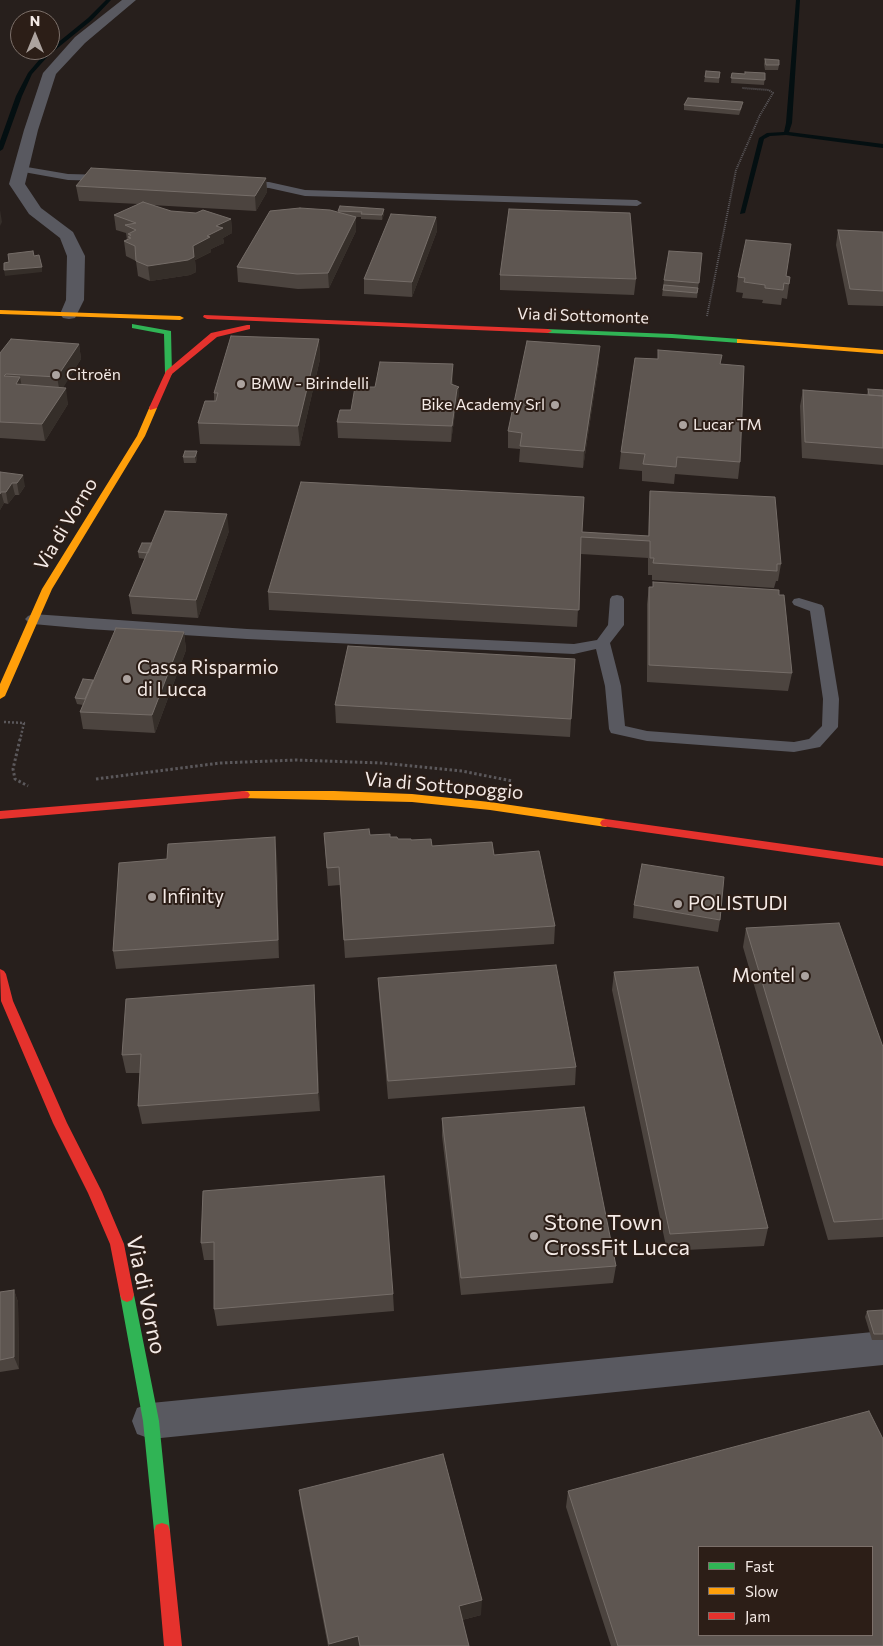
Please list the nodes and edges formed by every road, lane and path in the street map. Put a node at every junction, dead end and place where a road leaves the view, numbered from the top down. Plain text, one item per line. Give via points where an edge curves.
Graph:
1 (130, 0) edge
2 (742, 88) edge
3 (21, 169) junction
4 (116, 179) edge
5 (231, 183) edge
6 (637, 203) dead end
7 (0, 312) edge
8 (69, 314) junction
9 (90, 315) junction
10 (194, 317) junction
11 (281, 322) junction
12 (168, 333) junction
13 (214, 335) junction
14 (703, 339) junction
15 (883, 352) edge
16 (169, 373) junction
17 (617, 599) dead end
18 (799, 602) dead end
19 (33, 619) junction
20 (602, 643) junction
21 (0, 696) edge
22 (0, 722) edge
23 (89, 780) dead end
24 (514, 781) dead end
25 (36, 786) dead end
26 (0, 815) edge
27 (883, 862) edge
28 (0, 974) edge
29 (883, 1348) edge
30 (151, 1421) junction
31 (173, 1646) edge

1 - 3 street via 80,40 50,73
2 - 14 path via 773,92 736,170
3 - 4 lane via 68,177
3 - 8 street via 17,184 34,211 67,236 76,256 75,300
5 - 6 lane via 269,185 305,193
7 - 8 street, Via di Sottomonte
8 - 9 street, Via di Sottomonte
9 - 10 street, Via di Sottomonte
9 - 12 street, Via di Sottomonte
10 - 11 street, Via di Sottomonte
10 - 12 street via 168,325
10 - 13 street via 218,323 218,331
11 - 13 street, Via di Sottomonte
11 - 14 street, Via di Sottomonte
12 - 13 street, Via di Sottomonte via 184,340
12 - 16 street, Via di Vorno
13 - 16 street, Via di Vorno
14 - 15 street, Via di Sottomonte
16 - 19 street, Via di Vorno via 141,436 47,589
17 - 20 lane via 616,625
18 - 20 lane via 817,608 831,708 830,726 814,742 794,747 647,736 617,729 613,686
19 - 20 lane via 247,634 564,649
19 - 21 street, Via di Vorno
22 - 25 path via 24,723 13,769 15,779 27,786
23 - 24 path via 220,763 296,760 381,763 462,771
26 - 27 street, Via di Sottopoggio via 256,794 412,798 490,806
28 - 30 street, Via di Vorno via 7,1001 117,1244
29 - 30 street
30 - 31 street, Via di Vorno

